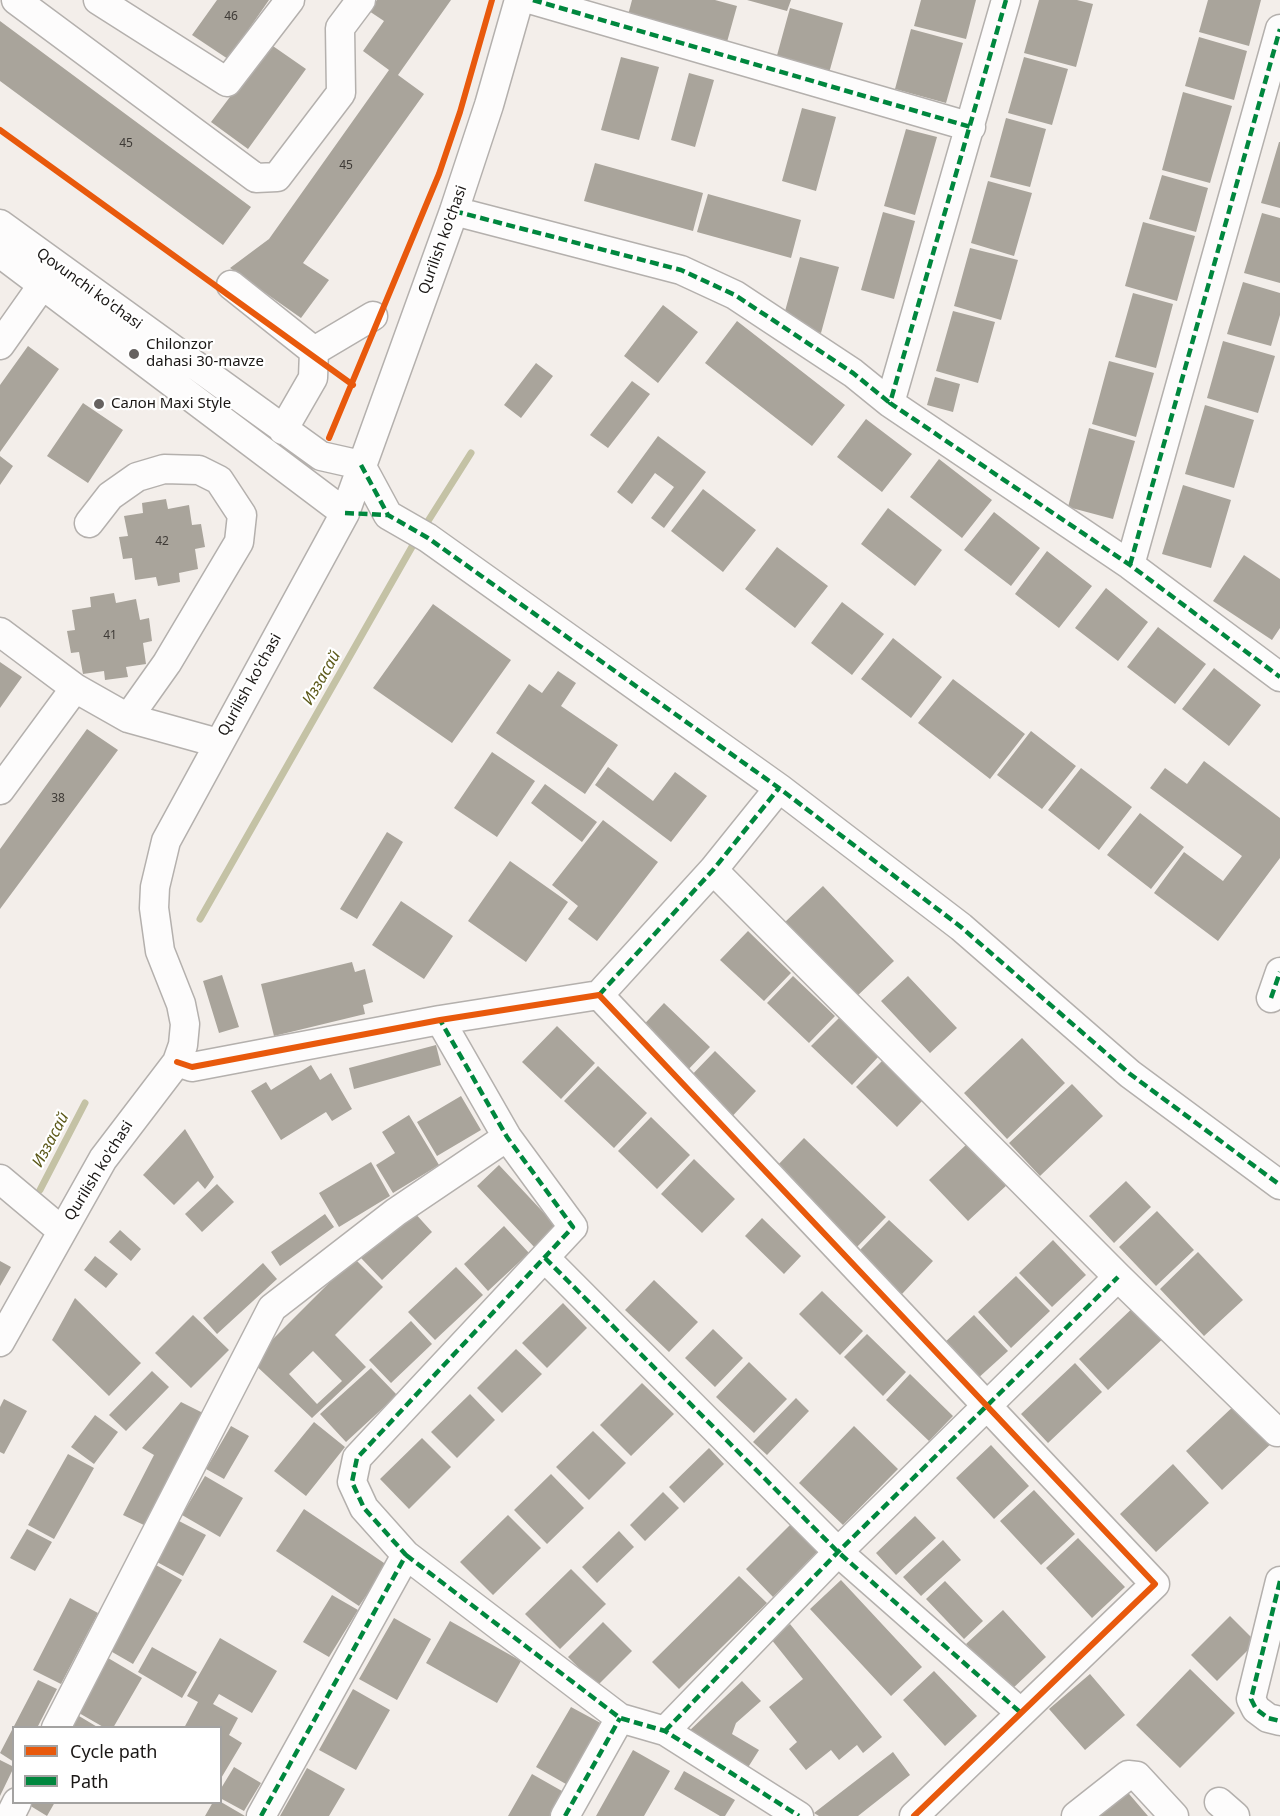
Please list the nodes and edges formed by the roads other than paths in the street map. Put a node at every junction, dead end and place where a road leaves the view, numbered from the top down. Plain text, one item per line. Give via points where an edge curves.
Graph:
1 (16, 0) edge
2 (98, 0) edge
3 (290, 0) edge
4 (361, 0) edge
5 (519, 0) edge
6 (533, 0) edge
7 (1006, 0) edge
8 (1280, 29) edge
9 (971, 128) junction
10 (454, 211) junction
11 (0, 224) edge
12 (0, 253) edge
13 (49, 275) junction
14 (231, 285) dead end
15 (373, 316) dead end
16 (0, 345) edge
17 (314, 351) junction
18 (890, 403) junction
19 (283, 430) junction
20 (361, 465) junction
21 (345, 513) junction
22 (89, 523) dead end
23 (407, 526) junction
24 (1130, 565) junction
25 (0, 632) edge
26 (1280, 677) edge
27 (75, 688) junction
28 (128, 718) junction
29 (218, 743) junction
30 (779, 788) junction
31 (0, 790) edge
32 (713, 870) junction
33 (598, 995) junction
34 (440, 1020) junction
35 (177, 1062) junction
36 (507, 1137) junction
37 (0, 1179) edge
38 (1280, 1185) edge
39 (62, 1231) junction
40 (545, 1258) junction
41 (1118, 1277) junction
42 (0, 1342) edge
43 (987, 1406) junction
44 (1277, 1432) dead end
45 (838, 1552) junction
46 (406, 1555) junction
47 (1280, 1581) edge
48 (1021, 1713) junction
49 (620, 1718) junction
50 (1280, 1721) edge
51 (57, 1726) edge
52 (666, 1731) junction
53 (261, 1816) edge
54 (565, 1816) edge
55 (799, 1816) edge
56 (914, 1816) edge
57 (1077, 1816) edge
58 (1174, 1816) edge

1 - 4 street via 256,178 277,177 341,93 340,28
2 - 3 street via 227,82
5 - 10 street, Qurilish ko'chasi
6 - 9 street
7 - 9 street
8 - 24 street
9 - 18 street
10 - 18 street via 681,270 735,295 853,373
10 - 20 street, Qurilish ko'chasi
11 - 13 street, Qovunchi ko'chasi
12 - 13 street, Qovunchi ko'chasi
13 - 16 street
13 - 19 street, Qovunchi ko'chasi
13 - 21 street, Qovunchi ko'chasi
14 - 17 street
15 - 17 street
17 - 19 street via 313,378
18 - 24 street
19 - 20 street, Qovunchi ko'chasi via 321,456
20 - 21 street, Qurilish ko'chasi
20 - 23 street
21 - 23 street
21 - 29 street, Qurilish ko'chasi
22 - 28 street via 110,496 137,477 164,469 199,470 219,480 242,514 239,542 167,663
23 - 30 street
24 - 26 street
25 - 27 street
27 - 28 street
27 - 31 street
28 - 29 street
29 - 35 street, Qurilish ko'chasi via 166,842 155,887 160,951 185,1024
30 - 32 street
30 - 38 street via 961,927 1130,1074
32 - 33 street
32 - 41 street
33 - 34 street
33 - 43 street
34 - 35 street via 192,1067
34 - 36 street
35 - 39 street, Qurilish ko'chasi via 114,1143
36 - 40 street via 573,1227
36 - 51 street via 396,1212 272,1308
37 - 39 street
39 - 42 street, Qurilish ko'chasi
40 - 45 street
40 - 46 street via 357,1458 352,1482 364,1508
41 - 43 street
41 - 44 street
43 - 45 street
43 - 48 street via 1155,1584
45 - 48 street
45 - 52 street
46 - 49 street
46 - 53 street
47 - 50 street via 1251,1699 1256,1709
48 - 56 street
49 - 52 street
49 - 54 street
52 - 55 street
57 - 58 street via 1128,1775 1137,1776

